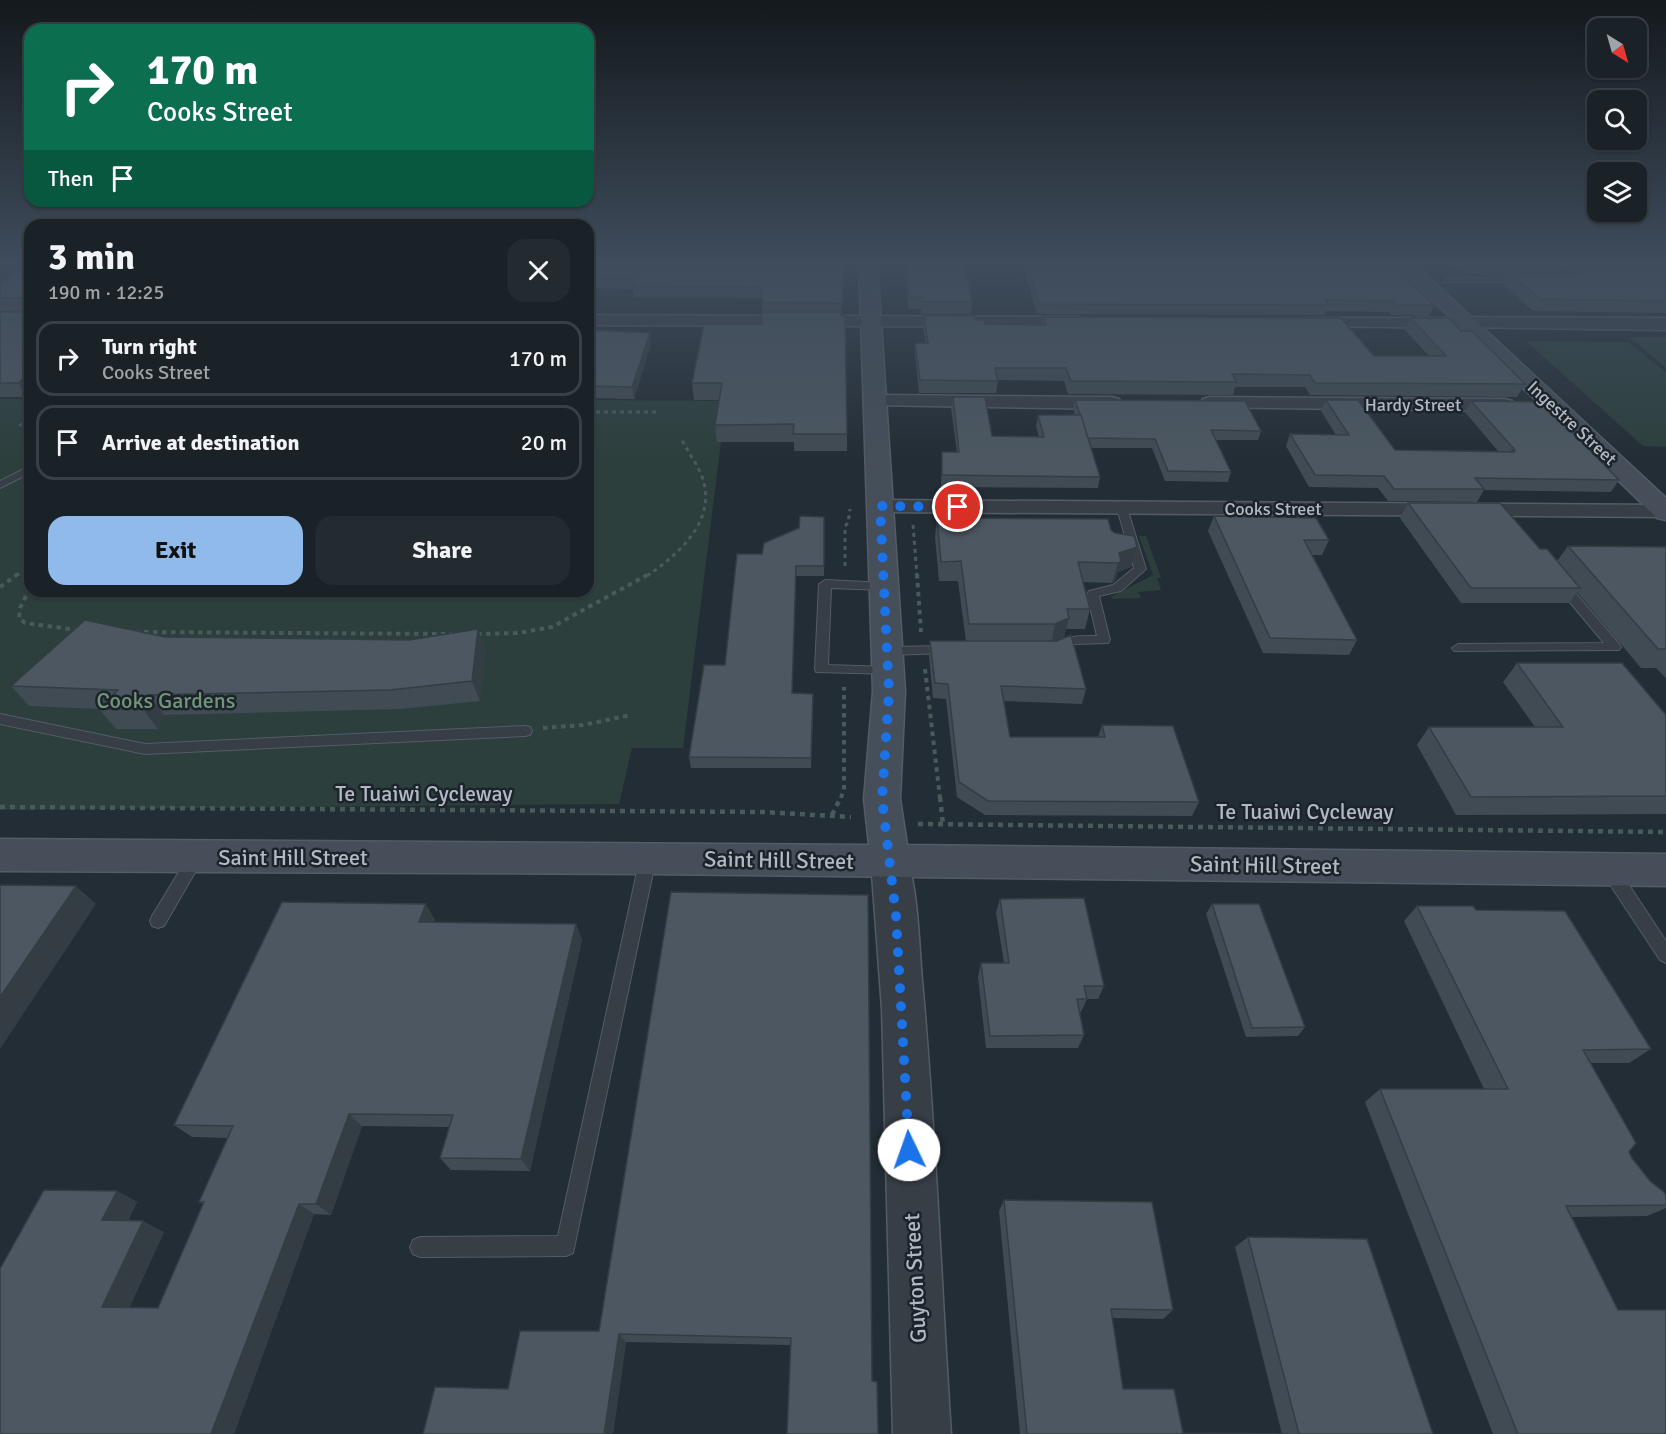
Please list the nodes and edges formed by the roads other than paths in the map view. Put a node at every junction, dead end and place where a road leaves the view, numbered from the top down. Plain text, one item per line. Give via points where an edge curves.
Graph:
1 (872, 327) edge
2 (1471, 327) edge
3 (876, 402) junction
4 (1127, 403) edge
5 (1187, 403) edge
6 (1554, 405) junction
7 (24, 472) edge
8 (0, 485) edge
9 (880, 506) junction
10 (1122, 508) junction
11 (1666, 512) edge
12 (1128, 529) junction
13 (1119, 542) edge
14 (1555, 576) edge
15 (884, 586) junction
16 (1458, 648) dead end
17 (959, 650) edge
18 (1041, 650) edge
19 (888, 661) junction
20 (0, 719) edge
21 (525, 731) road end
22 (0, 855) edge
23 (196, 857) junction
24 (648, 858) junction
25 (890, 861) junction
26 (1608, 869) junction
27 (1666, 870) edge
28 (158, 921) dead end
29 (1666, 955) edge
30 (420, 1247) dead end
31 (922, 1434) edge

1 - 3 main road, Guyton Street
2 - 6 main road, Ingestre Street
3 - 4 street
3 - 9 main road, Guyton Street
5 - 6 street, Hardy Street
6 - 11 main road, Ingestre Street
7 - 8 lane
9 - 10 street, Cooks Street
9 - 15 main road, Guyton Street
10 - 11 street, Cooks Street
10 - 12 lane
12 - 13 lane
12 - 18 lane via 1140,569 1117,588 1093,594 1104,640 1073,640 1053,650
14 - 16 lane via 1615,647
15 - 19 main road, Guyton Street
15 - 19 lane via 825,584 821,669
17 - 19 lane via 923,651
19 - 25 main road, Guyton Street via 882,799
20 - 21 lane via 145,749
22 - 23 main road, Saint Hill Street
23 - 24 main road, Saint Hill Street
23 - 28 lane
24 - 25 main road, Saint Hill Street
24 - 30 lane via 566,1246
25 - 26 main road, Saint Hill Street
25 - 31 street, Guyton Street via 903,1009
26 - 27 main road, Saint Hill Street
26 - 29 lane

